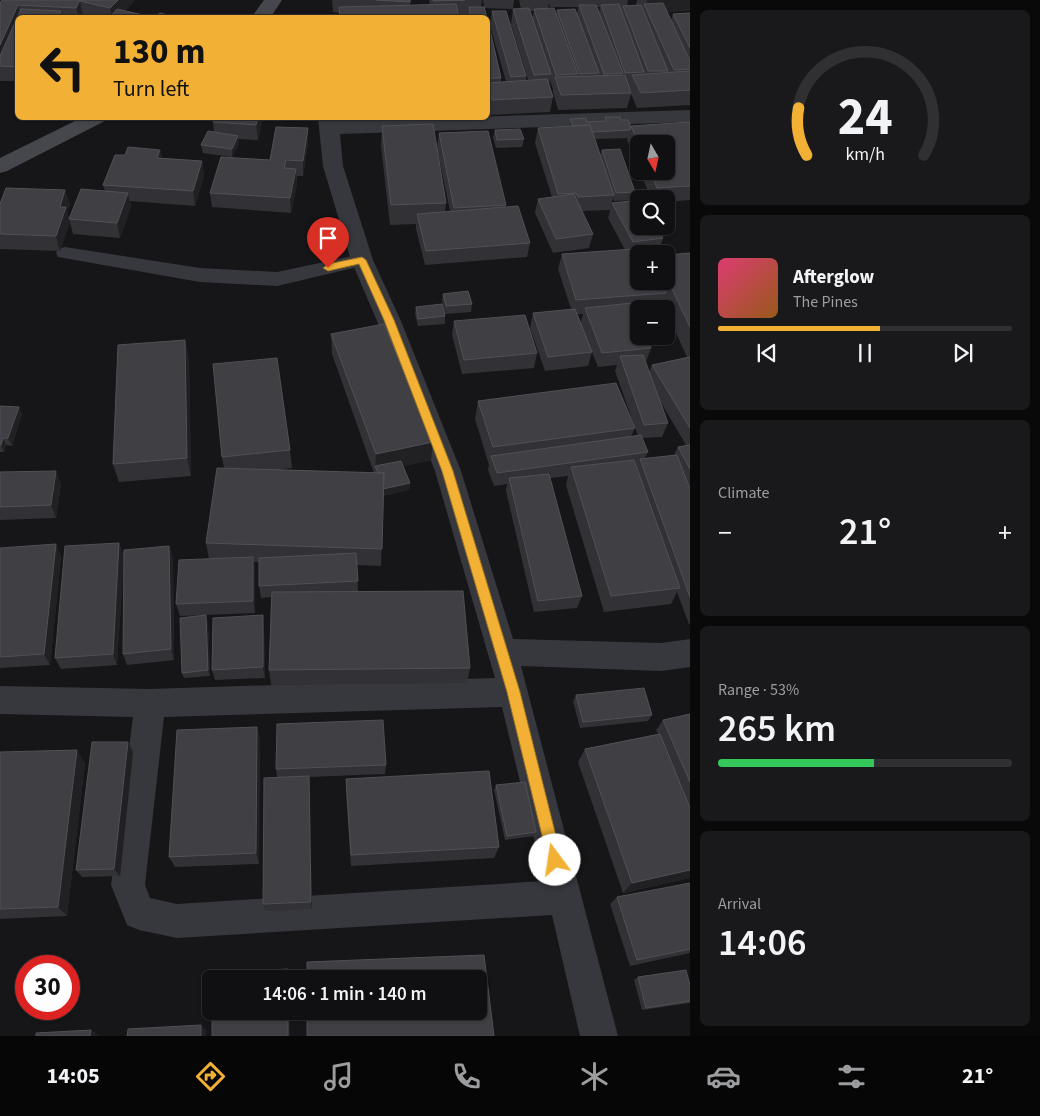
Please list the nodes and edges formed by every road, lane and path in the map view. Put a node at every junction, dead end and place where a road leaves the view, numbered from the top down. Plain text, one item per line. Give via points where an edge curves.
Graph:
1 (273, 0) edge
2 (262, 15) edge
3 (690, 116) edge
4 (92, 120) edge
5 (484, 120) edge
6 (490, 120) edge
7 (329, 123) edge
8 (0, 166) edge
9 (65, 253) dead end
10 (362, 260) junction
11 (502, 652) junction
12 (690, 653) edge
13 (514, 692) junction
14 (0, 700) edge
15 (150, 703) junction
16 (564, 897) junction
17 (598, 1036) edge

1 - 2 main road
3 - 6 street
4 - 8 main road
5 - 7 street
7 - 10 street via 333,166
9 - 10 lane via 200,276 277,279
10 - 11 street via 448,471
11 - 12 street via 661,657
11 - 13 street
13 - 15 street
13 - 16 street
14 - 15 street
15 - 16 street via 128,884 139,913 177,921
16 - 17 street

